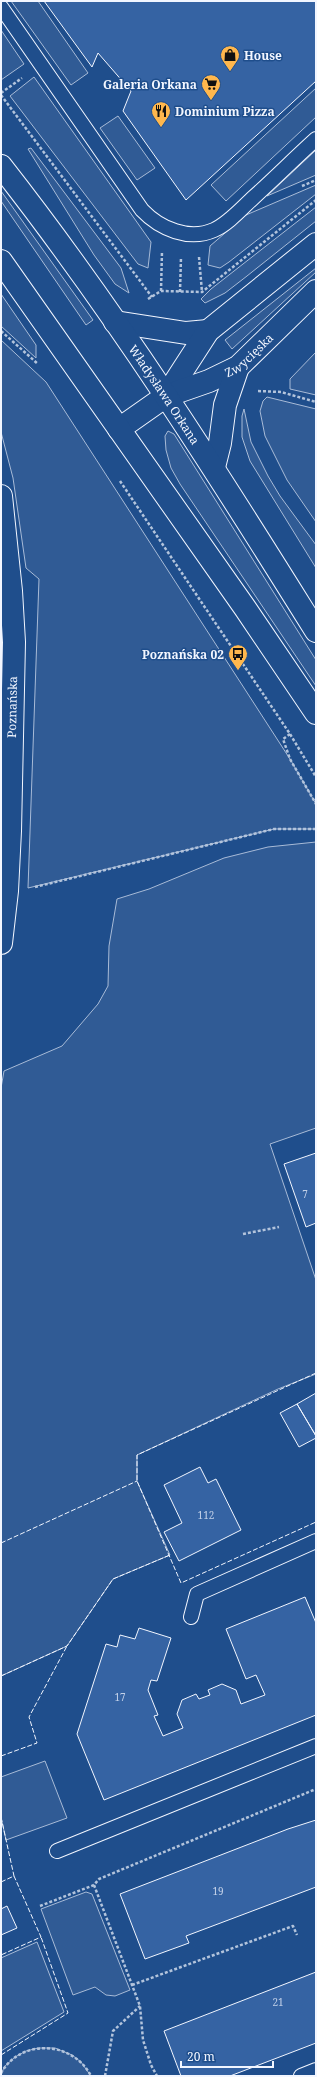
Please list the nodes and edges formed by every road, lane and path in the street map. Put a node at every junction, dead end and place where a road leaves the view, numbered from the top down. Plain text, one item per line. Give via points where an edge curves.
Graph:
1 (1, 7) edge
2 (1, 95) edge
3 (316, 139) edge
4 (1, 166) edge
5 (316, 200) edge
6 (163, 226) junction
7 (182, 233) junction
8 (198, 234) junction
9 (316, 244) edge
10 (1, 261) edge
11 (180, 292) junction
12 (202, 292) junction
13 (316, 292) edge
14 (152, 297) dead end
15 (115, 322) junction
16 (1, 331) edge
17 (208, 331) junction
18 (40, 365) dead end
19 (238, 367) junction
20 (257, 391) dead end
21 (166, 396) junction
22 (316, 402) edge
23 (119, 429) junction
24 (214, 467) junction
25 (116, 476) dead end
26 (1, 496) edge
27 (5, 567) edge
28 (316, 631) edge
29 (316, 713) edge
30 (290, 734) junction
31 (316, 777) edge
32 (316, 804) edge
33 (316, 829) edge
34 (28, 888) dead end
35 (4, 892) edge
36 (1, 943) edge
37 (279, 1227) dead end
38 (243, 1234) dead end
39 (316, 1541) edge
40 (190, 1617) dead end
41 (316, 1746) edge
42 (316, 1789) edge
43 (57, 1851) dead end
44 (94, 1885) junction
45 (40, 1906) dead end
46 (297, 1935) dead end
47 (132, 1985) junction
48 (140, 2006) junction
49 (316, 2070) edge
50 (1, 2073) edge
51 (91, 2076) edge
52 (105, 2076) edge
53 (157, 2076) edge
54 (301, 2076) edge

1 - 6 lane via 142,210 152,221
2 - 14 path
3 - 8 lane via 238,212 214,230
4 - 15 street, Władysława Orkana
5 - 12 path
6 - 7 lane
6 - 11 path via 161,291
7 - 8 lane
7 - 11 path
8 - 12 path
9 - 17 street, Zwycięska
10 - 23 street
11 - 12 path
13 - 19 street, Zwycięska
15 - 17 street via 186,333
15 - 21 street, Władysława Orkana
16 - 18 path
17 - 21 street, Zwycięska
19 - 21 street, Zwycięska
19 - 24 street via 225,405
20 - 22 path via 281,392
21 - 23 street, Zwycięska
21 - 24 street, Władysława Orkana
23 - 29 street
24 - 28 street, Władysława Orkana
25 - 30 path
26 - 27 street, Poznańska
27 - 35 street, Poznańska via 14,642 10,831
30 - 31 path
30 - 32 path via 283,739 290,759
33 - 34 path via 274,829
35 - 36 street, Poznańska
37 - 38 path
39 - 40 lane via 196,1594
41 - 43 lane
42 - 44 path via 98,1879
44 - 45 path
44 - 47 path
46 - 47 path via 293,1926
47 - 48 path
48 - 52 path via 113,2031
48 - 53 path via 143,2040
49 - 54 lane
50 - 51 path via 15,2057 26,2051 49,2048 72,2055

